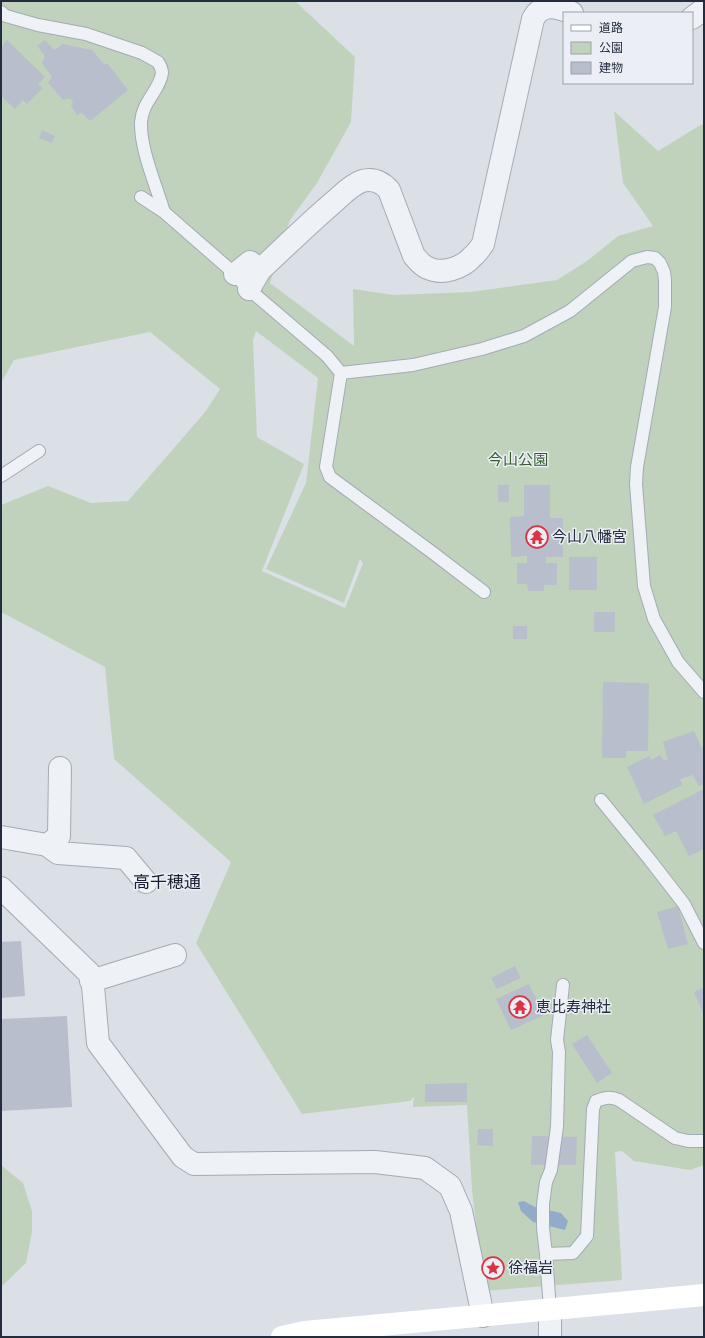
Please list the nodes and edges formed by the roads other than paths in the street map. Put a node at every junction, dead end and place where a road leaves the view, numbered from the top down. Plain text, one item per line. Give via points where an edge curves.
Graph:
1 (704, 9) edge
2 (1, 12) edge
3 (570, 12) edge
4 (693, 17) edge
5 (141, 197) dead end
6 (164, 212) junction
7 (242, 282) junction
8 (341, 373) junction
9 (39, 451) dead end
10 (1, 476) edge
11 (484, 592) dead end
12 (704, 692) edge
13 (60, 768) dead end
14 (601, 800) dead end
15 (1, 837) edge
16 (47, 845) junction
17 (146, 882) dead end
18 (1, 888) edge
19 (704, 943) edge
20 (175, 955) dead end
21 (91, 981) junction
22 (564, 985) dead end
23 (704, 1141) edge
24 (546, 1254) junction
25 (704, 1295) edge
26 (550, 1310) junction
27 (483, 1316) junction
28 (282, 1337) edge
29 (550, 1337) edge

1 - 4 street
2 - 6 lane via 6,16 38,25 86,34 142,53 158,62 162,72 143,109 141,133
3 - 7 street via 558,7 546,8 537,12 533,19 483,244 472,258 454,269 440,271 420,263 414,256 389,190 383,183 371,180 352,186 260,270 250,262
5 - 6 lane
6 - 7 lane
7 - 8 lane via 327,356
8 - 11 lane via 326,467 330,477
8 - 12 lane via 413,365 524,336 570,311 632,261 647,257 656,258 666,280 665,307 636,484 644,586 654,619 678,662
9 - 10 lane
13 - 16 street via 58,836
14 - 19 lane via 684,904
15 - 16 street
16 - 17 street via 58,854 126,858
18 - 21 street via 89,973
20 - 21 street
21 - 27 street via 98,1043 183,1157 194,1164 375,1162 425,1168 450,1186 461,1211
22 - 24 lane via 557,1040 559,1052 556,1126 551,1170 546,1182 543,1204
23 - 24 lane via 675,1138 613,1097 596,1101 593,1109 587,1236 573,1253
24 - 26 lane
25 - 26 street
26 - 27 street
26 - 29 street
27 - 28 street via 305,1332

